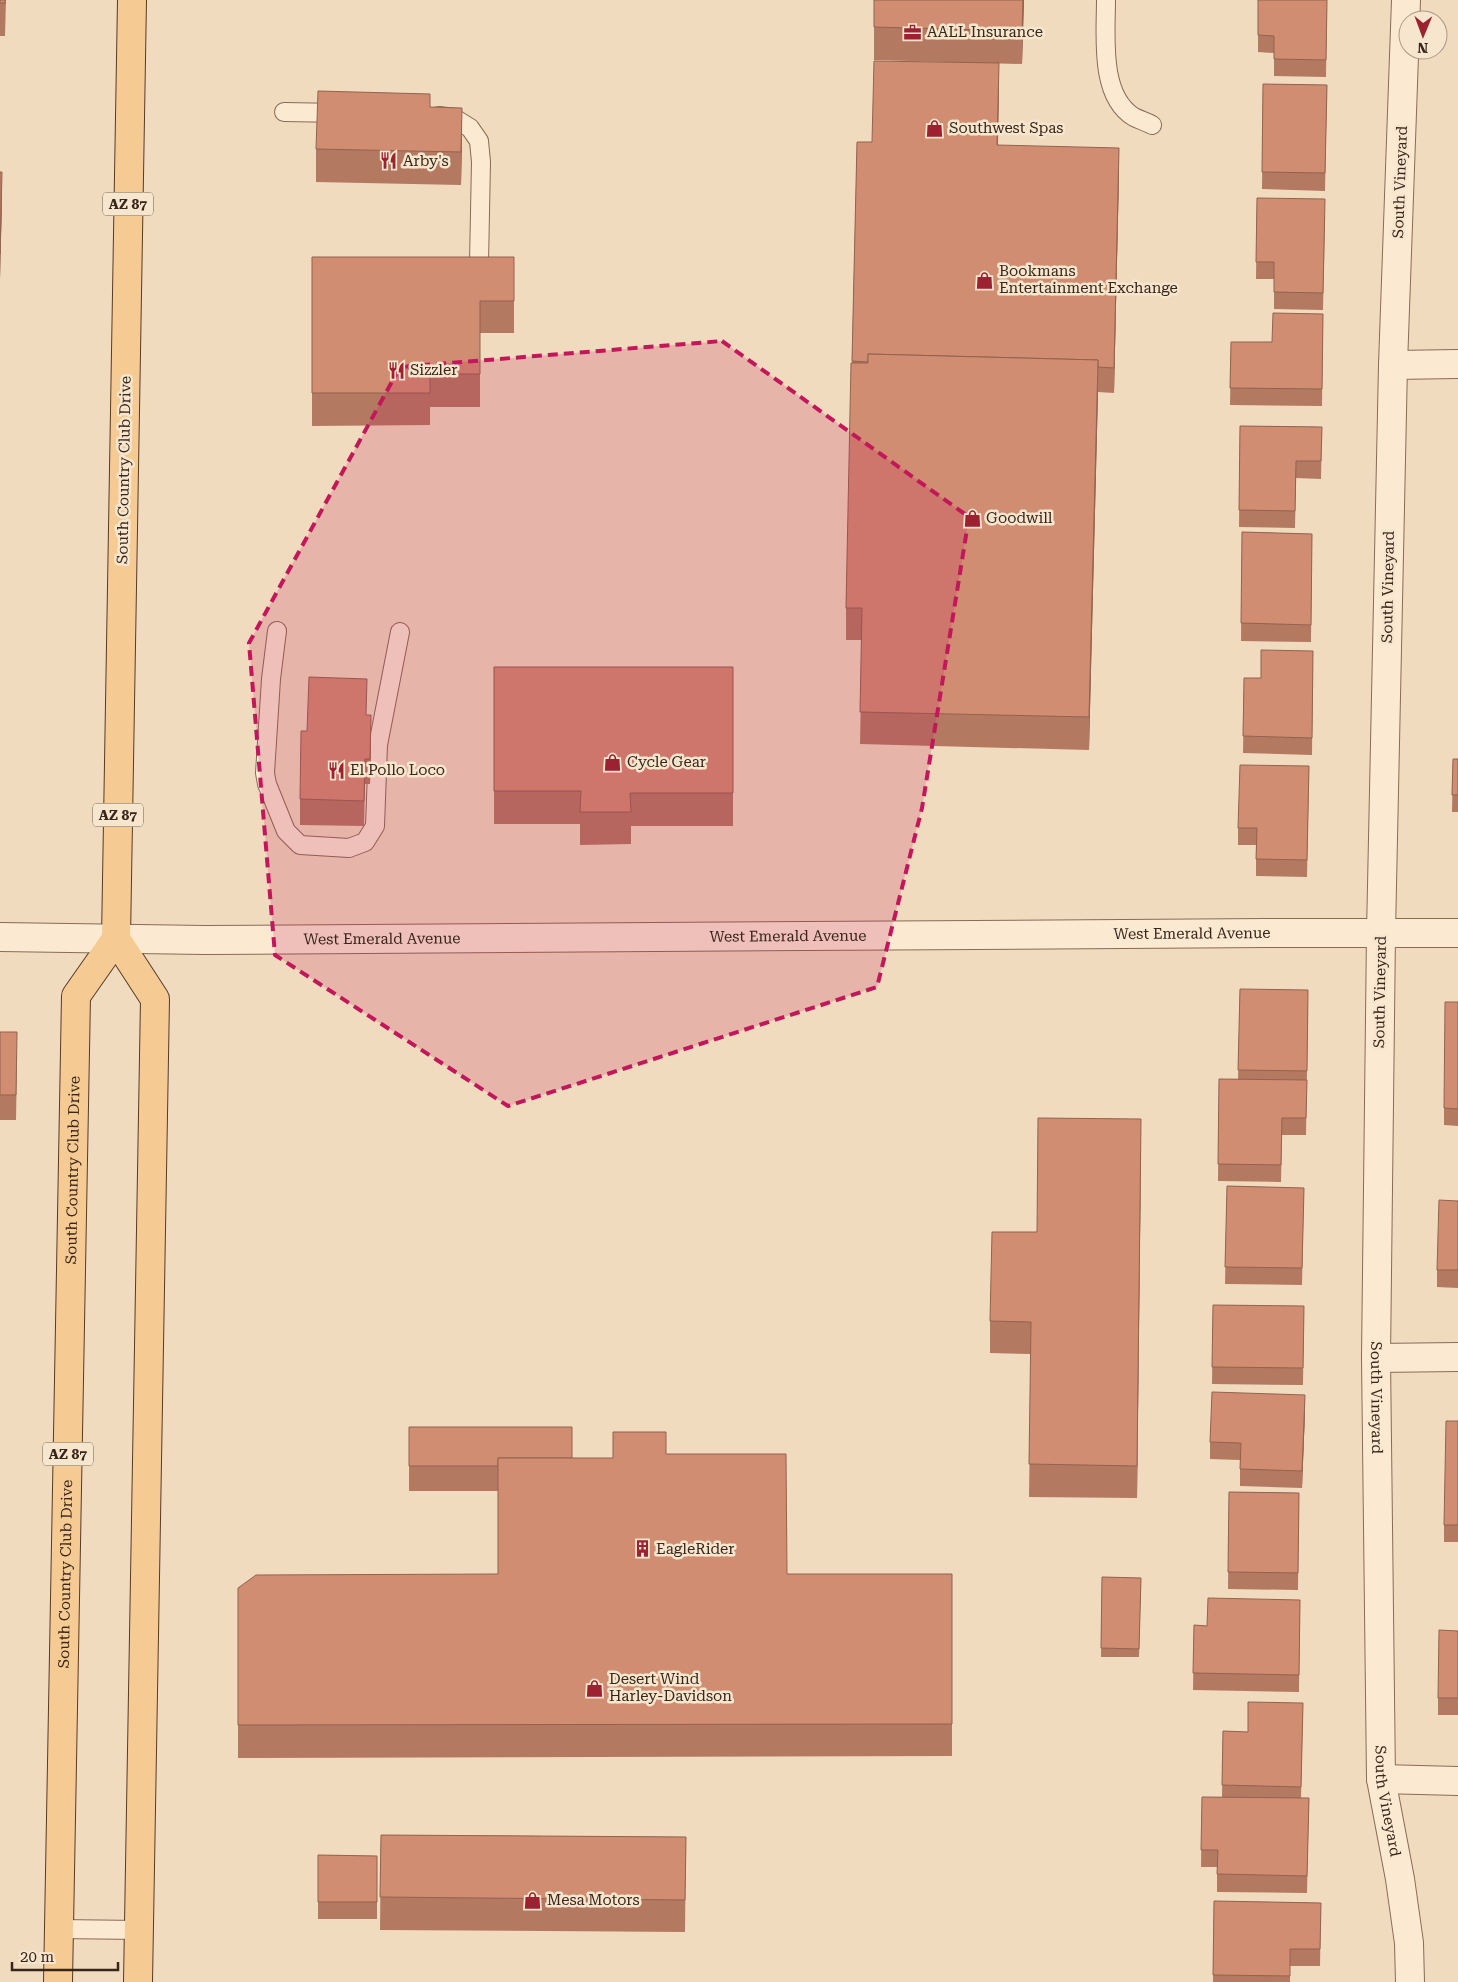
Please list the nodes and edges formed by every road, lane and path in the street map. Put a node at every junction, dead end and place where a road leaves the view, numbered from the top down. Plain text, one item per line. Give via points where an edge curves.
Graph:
1 (132, 0) edge
2 (1106, 0) edge
3 (1406, 0) edge
4 (284, 112) dead end
5 (353, 113) edge
6 (422, 114) edge
7 (1152, 125) dead end
8 (479, 263) edge
9 (1458, 364) edge
10 (1393, 365) junction
11 (277, 631) dead end
12 (400, 632) dead end
13 (1381, 933) junction
14 (1458, 933) edge
15 (0, 938) edge
16 (116, 940) junction
17 (1458, 1357) edge
18 (1376, 1358) junction
19 (1381, 1779) junction
20 (1458, 1781) edge
21 (59, 1929) junction
22 (139, 1930) junction
23 (58, 1982) edge
24 (138, 1982) edge
25 (1410, 1982) edge

1 - 16 main road, South Country Club Drive / AZ 87
2 - 7 lane via 1108,78 1113,92 1133,116
3 - 10 street, South Vineyard
4 - 5 lane
6 - 8 lane via 454,118 470,128 479,141
9 - 10 street
10 - 13 street, South Vineyard
11 - 12 lane via 270,679 267,784 286,831 300,845 350,848 365,842 376,826 378,745
13 - 14 street, West Emerald Avenue
13 - 16 street, West Emerald Avenue
13 - 18 street, South Vineyard
15 - 16 street, West Emerald Avenue
16 - 21 main road, South Country Club Drive / AZ 87 via 76,996
16 - 22 main road via 154,999
17 - 18 street
18 - 19 street, South Vineyard
19 - 20 street
19 - 25 street, South Vineyard via 1409,1943
21 - 22 lane
21 - 23 main road, South Country Club Drive / AZ 87
22 - 24 main road

